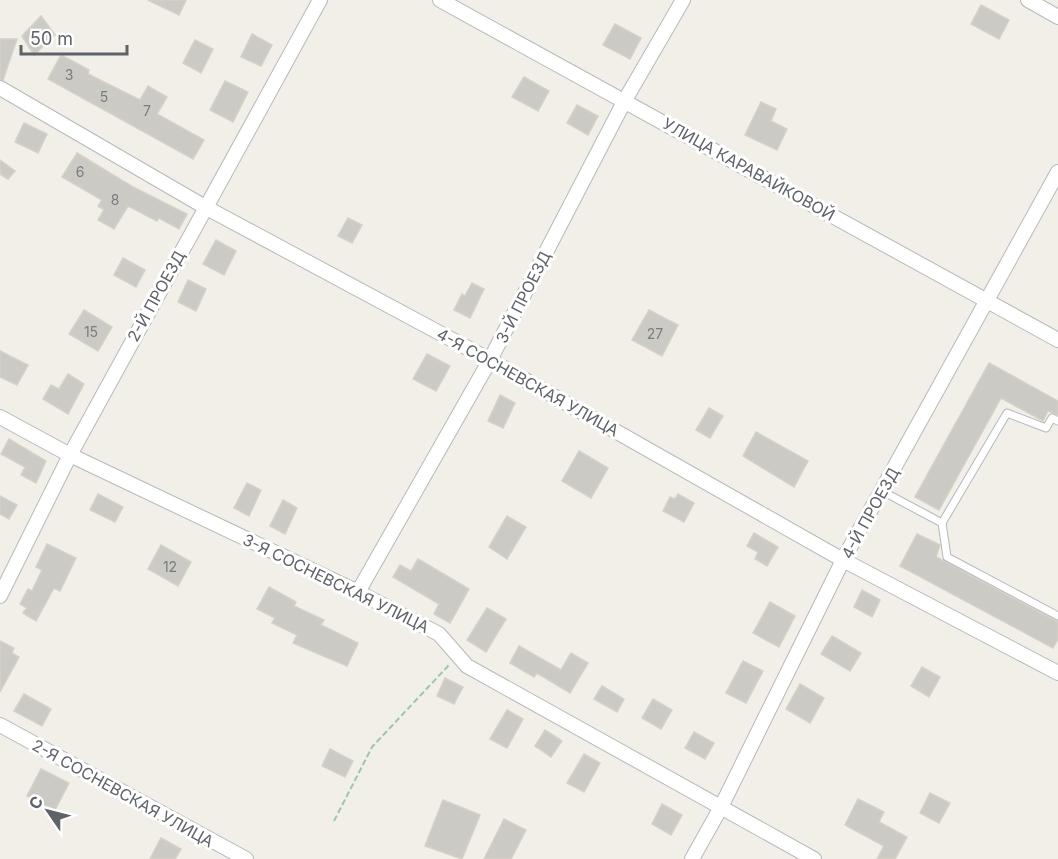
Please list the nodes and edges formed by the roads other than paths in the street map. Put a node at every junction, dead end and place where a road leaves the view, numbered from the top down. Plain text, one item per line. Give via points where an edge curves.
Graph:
1 (320, 0) edge
2 (440, 0) edge
3 (683, 0) edge
4 (1028, 0) edge
5 (1058, 17) edge
6 (0, 88) edge
7 (625, 100) junction
8 (1058, 172) edge
9 (205, 207) junction
10 (987, 303) junction
11 (1058, 340) edge
12 (490, 360) junction
13 (0, 417) edge
14 (1058, 421) edge
15 (70, 455) junction
16 (882, 491) junction
17 (942, 523) junction
18 (843, 561) junction
19 (358, 592) junction
20 (0, 596) edge
21 (1058, 616) edge
22 (1058, 673) edge
23 (0, 725) edge
24 (720, 809) junction
25 (246, 859) edge
26 (692, 859) edge
27 (814, 859) edge

1 - 9 street, 2-Й ПРОЕЗД
2 - 7 street, УЛИЦА КАРАВАЙКОВОЙ
3 - 7 street, 3-Й ПРОЕЗД
4 - 5 street
6 - 9 street, 4-Я СОСНЕВСКАЯ УЛИЦА
7 - 10 street, УЛИЦА КАРАВАЙКОВОЙ
7 - 12 street, 3-Й ПРОЕЗД
8 - 10 street, 4-Й ПРОЕЗД
9 - 12 street, 4-Я СОСНЕВСКАЯ УЛИЦА
9 - 15 street, 2-Й ПРОЕЗД
10 - 11 street, УЛИЦА КАРАВАЙКОВОЙ
10 - 16 street, 4-Й ПРОЕЗД
12 - 18 street, 4-Я СОСНЕВСКАЯ УЛИЦА
12 - 19 street, 3-Й ПРОЕЗД
13 - 15 street, 3-Я СОСНЕВСКАЯ УЛИЦА
14 - 17 lane via 1052,418 1046,428 1007,413
15 - 19 street, 3-Я СОСНЕВСКАЯ УЛИЦА
15 - 20 street, 2-Й ПРОЕЗД
16 - 17 lane
16 - 18 street, 4-Й ПРОЕЗД
17 - 21 lane via 947,557
18 - 22 street, 4-Я СОСНЕВСКАЯ УЛИЦА
18 - 24 street, 4-Й ПРОЕЗД
19 - 24 street, 3-Я СОСНЕВСКАЯ УЛИЦА via 439,634 467,666
23 - 25 street, 2-Я СОСНЕВСКАЯ УЛИЦА
24 - 26 street, 4-Й ПРОЕЗД
24 - 27 street, 3-Я СОСНЕВСКАЯ УЛИЦА

